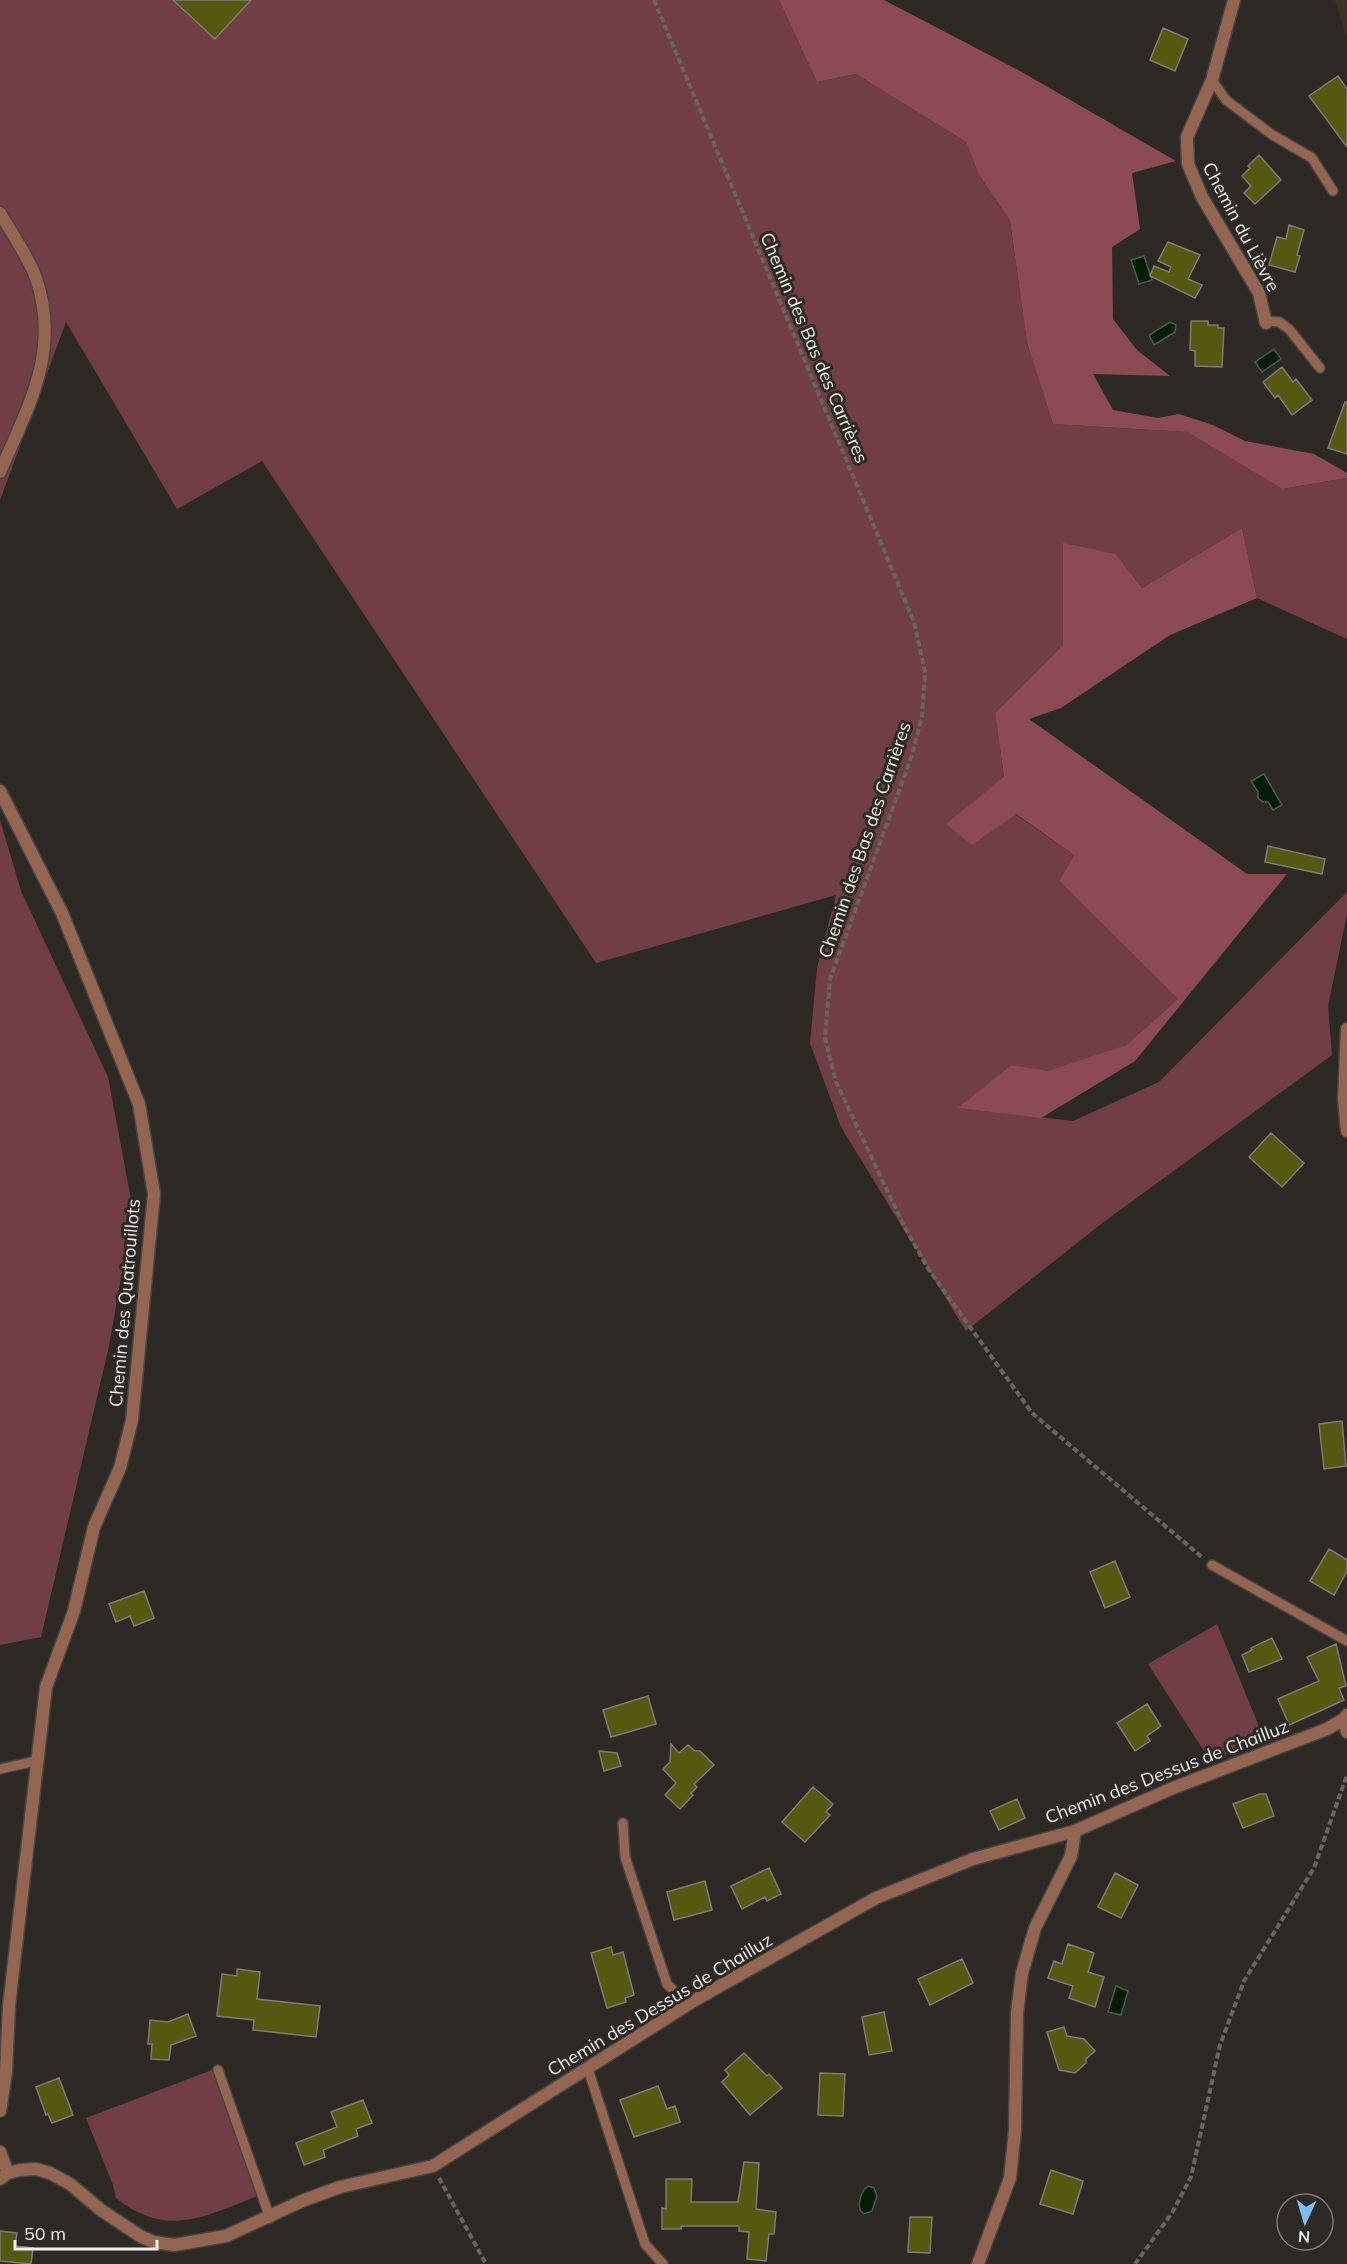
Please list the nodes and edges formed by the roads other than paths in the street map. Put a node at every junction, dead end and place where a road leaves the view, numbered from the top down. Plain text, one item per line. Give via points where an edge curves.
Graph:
1 (1234, 0) edge
2 (1212, 80) junction
3 (1333, 191) dead end
4 (0, 213) edge
5 (1265, 322) joint
6 (1320, 368) dead end
7 (0, 472) edge
8 (0, 791) edge
9 (1347, 1029) edge
10 (1347, 1131) edge
11 (1212, 1565) road end
12 (1347, 1641) edge
13 (1346, 1717) edge
14 (1347, 1732) edge
15 (36, 1761) junction
16 (0, 1769) edge
17 (623, 1823) dead end
18 (1075, 1831) junction
19 (695, 2000) junction
20 (588, 2069) junction
21 (218, 2070) dead end
22 (0, 2111) edge
23 (0, 2152) edge
24 (4, 2176) edge
25 (270, 2218) junction
26 (663, 2264) edge
27 (978, 2264) edge

1 - 2 street, Chemin du Lièvre
2 - 3 lane via 1226,100 1271,134 1312,158
2 - 5 street, Chemin du Lièvre via 1186,137 1188,164 1202,197 1259,293
4 - 7 street via 35,277 45,331 44,361 34,394
5 - 6 lane via 1279,322 1289,329
8 - 15 street, Chemin des Quatrouillots via 62,913 139,1104 154,1194 132,1420 120,1468 94,1527 74,1611 46,1687
9 - 10 street
11 - 12 lane
13 - 14 street
13 - 18 street, Chemin des Dessus de Chailluz via 1327,1729 1173,1788
15 - 16 lane
15 - 22 street, Chemin des Quatrouillots
17 - 19 lane via 625,1857 667,1984 680,1997
18 - 19 street, Chemin des Dessus de Chailluz via 973,1859 876,1898
18 - 27 street via 1071,1856 1035,1928 1022,1973 1010,2178
19 - 20 street, Chemin des Dessus de Chailluz
20 - 25 street, Chemin des Dessus de Chailluz via 433,2166 340,2187
20 - 26 lane via 645,2244
21 - 25 lane
23 - 24 street
24 - 25 street, Chemin des Dessus de Chailluz via 36,2169 50,2173 109,2216 154,2242 174,2245 226,2236

